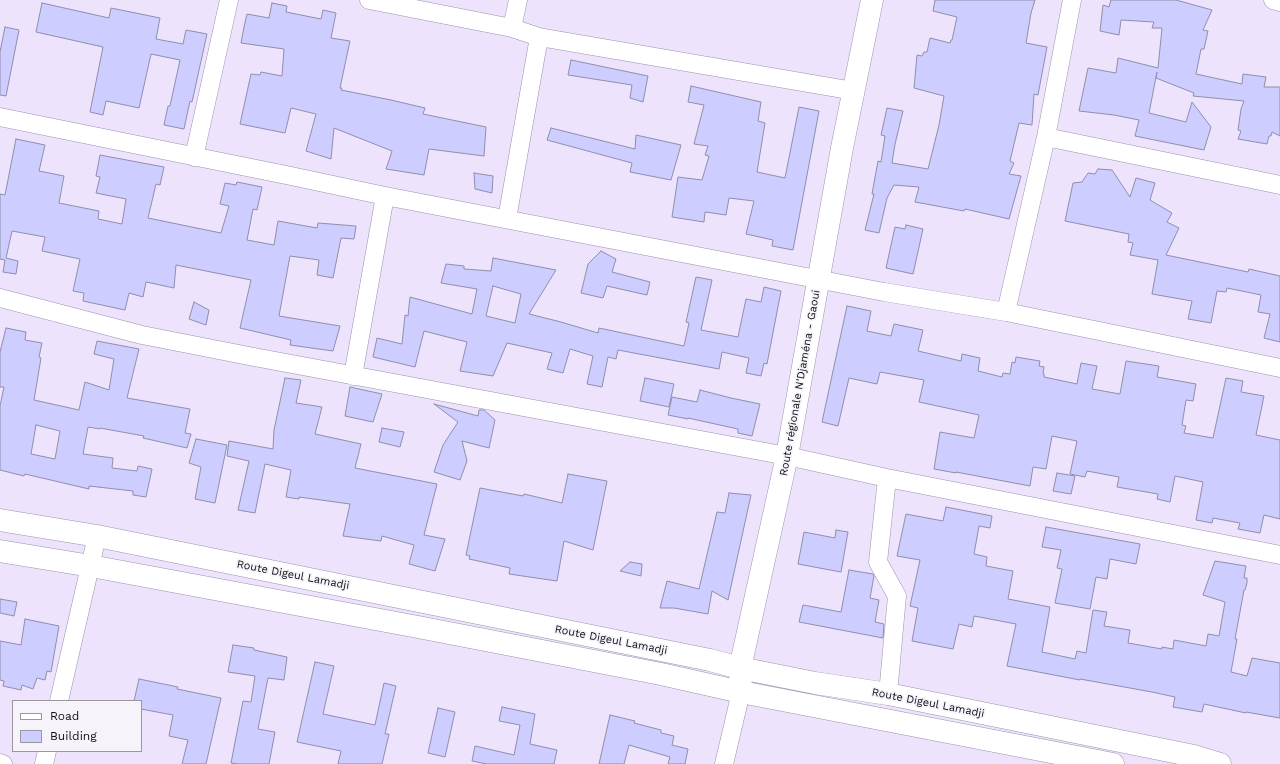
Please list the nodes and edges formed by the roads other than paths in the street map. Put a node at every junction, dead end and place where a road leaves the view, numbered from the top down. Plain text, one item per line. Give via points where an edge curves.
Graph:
1 (228, 0) edge
2 (369, 0) edge
3 (518, 0) edge
4 (872, 0) edge
5 (1072, 0) edge
6 (1273, 0) edge
7 (1280, 2) edge
8 (512, 28) junction
9 (539, 37) junction
10 (854, 91) junction
11 (0, 117) edge
12 (1046, 137) junction
13 (194, 157) junction
14 (1280, 185) edge
15 (385, 196) junction
16 (507, 220) junction
17 (818, 279) junction
18 (0, 298) edge
19 (1006, 312) junction
20 (1280, 368) edge
21 (353, 376) junction
22 (787, 456) junction
23 (887, 478) junction
24 (0, 520) edge
25 (97, 536) junction
26 (0, 551) edge
27 (1280, 554) edge
28 (91, 566) junction
29 (740, 668) junction
30 (741, 692) junction
31 (888, 694) junction
32 (59, 700) edge
33 (47, 752) edge
34 (44, 764) edge
35 (724, 764) edge
36 (1113, 764) edge
37 (1220, 764) edge

1 - 13 street
2 - 8 street
3 - 8 street
4 - 10 main road, Route régionale N'Djaména - Gaoui
5 - 12 street
6 - 7 street
8 - 9 street
9 - 10 street
9 - 16 street
10 - 17 main road, Route régionale N'Djaména - Gaoui
11 - 13 street
12 - 14 street
12 - 19 street
13 - 15 street
15 - 16 street
15 - 21 street
16 - 17 street
17 - 19 street
17 - 22 main road, Route régionale N'Djaména - Gaoui
18 - 21 street via 142,334
19 - 20 street
21 - 22 street
22 - 23 street
22 - 29 main road, Route régionale N'Djaména - Gaoui
23 - 27 street
23 - 31 street via 878,562 897,596
24 - 25 main road, Route Digeul Lamadji
25 - 28 street
25 - 29 main road, Route Digeul Lamadji
26 - 28 main road
28 - 30 main road via 662,674
28 - 32 street
29 - 30 main road, Route régionale N'Djaména - Gaoui
29 - 31 main road, Route Digeul Lamadji via 814,684
30 - 35 street, Route régionale N'Djaména - Gaoui
30 - 36 main road
31 - 37 main road, Route Digeul Lamadji via 1194,756
33 - 34 street

